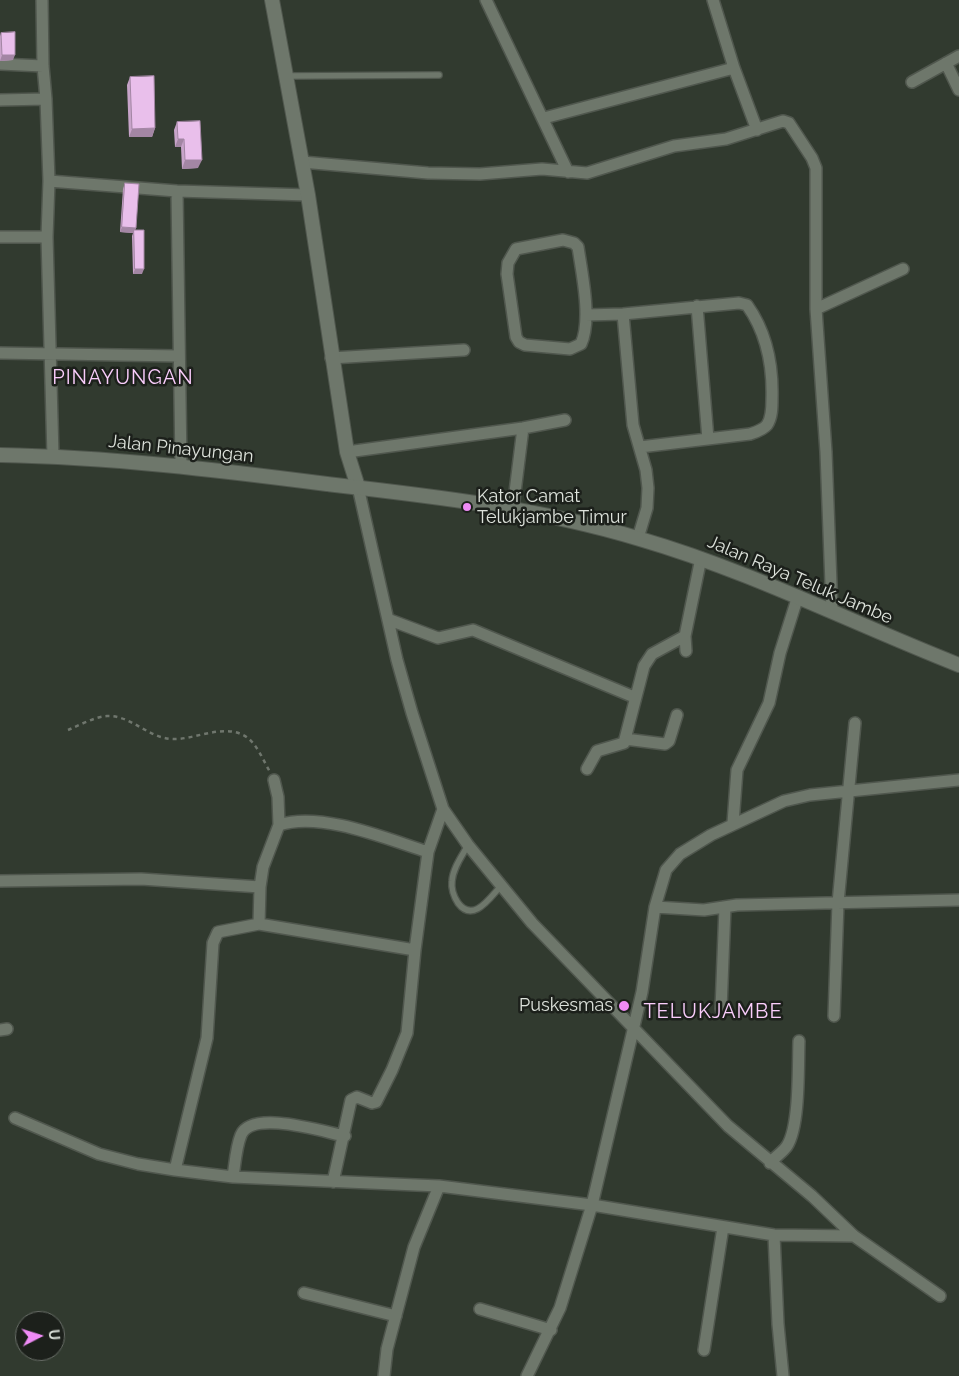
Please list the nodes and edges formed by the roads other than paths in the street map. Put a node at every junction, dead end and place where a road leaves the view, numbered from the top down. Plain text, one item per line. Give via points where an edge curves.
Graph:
1 (42, 0) edge
2 (272, 0) edge
3 (486, 0) edge
4 (713, 0) edge
5 (959, 56) edge
6 (946, 63) junction
7 (0, 64) edge
8 (43, 66) junction
9 (734, 68) junction
10 (439, 75) dead end
11 (287, 76) junction
12 (912, 82) dead end
13 (959, 90) edge
14 (0, 100) edge
15 (46, 100) junction
16 (544, 118) junction
17 (758, 130) junction
18 (302, 162) junction
19 (568, 172) junction
20 (49, 181) junction
21 (177, 191) junction
22 (308, 195) junction
23 (0, 237) edge
24 (47, 237) junction
25 (903, 269) dead end
26 (696, 306) junction
27 (816, 309) junction
28 (623, 314) junction
29 (586, 315) junction
30 (464, 350) dead end
31 (0, 353) edge
32 (50, 354) junction
33 (179, 356) junction
34 (331, 358) junction
35 (565, 420) dead end
36 (523, 428) junction
37 (708, 439) junction
38 (640, 447) junction
39 (347, 452) junction
40 (0, 455) edge
41 (53, 456) junction
42 (181, 466) junction
43 (358, 487) junction
44 (513, 508) junction
45 (638, 538) junction
46 (701, 558) junction
47 (798, 596) junction
48 (832, 611) junction
49 (390, 620) junction
50 (685, 636) junction
51 (686, 651) dead end
52 (959, 665) edge
53 (634, 697) junction
54 (677, 715) dead end
55 (855, 723) dead end
56 (625, 740) junction
57 (587, 769) dead end
58 (274, 780) road end
59 (959, 780) edge
60 (848, 791) junction
61 (443, 809) junction
62 (733, 823) junction
63 (278, 825) junction
64 (468, 845) junction
65 (428, 852) junction
66 (0, 881) edge
67 (260, 887) junction
68 (500, 887) junction
69 (959, 900) edge
70 (838, 903) junction
71 (656, 907) junction
72 (726, 907) junction
73 (259, 924) junction
74 (415, 950) junction
75 (721, 1009) dead end
76 (834, 1016) dead end
77 (633, 1028) junction
78 (799, 1041) dead end
79 (15, 1118) dead end
80 (345, 1136) junction
81 (770, 1163) junction
82 (175, 1170) junction
83 (233, 1177) junction
84 (333, 1182) junction
85 (439, 1186) junction
86 (592, 1205) junction
87 (723, 1227) junction
88 (774, 1235) junction
89 (854, 1236) junction
90 (304, 1293) dead end
91 (940, 1296) dead end
92 (480, 1309) dead end
93 (396, 1316) junction
94 (551, 1330) junction
95 (704, 1350) dead end
96 (384, 1376) edge
97 (527, 1376) edge
98 (782, 1376) edge

1 - 8 street
2 - 11 main road
3 - 16 street
4 - 9 street
5 - 6 street
6 - 12 street
6 - 13 street
7 - 8 street
8 - 15 street
9 - 16 street
9 - 17 street
10 - 11 lane
11 - 18 main road
14 - 15 street
15 - 20 street
16 - 19 street
17 - 19 street via 726,139 674,146 587,173
17 - 27 street via 789,123 816,168
18 - 19 street via 428,173 480,174 542,169
18 - 22 main road
20 - 21 street
20 - 24 street
21 - 22 street
21 - 33 street
22 - 34 main road
23 - 24 street
24 - 32 street
25 - 27 street
26 - 28 street
26 - 37 street
26 - 37 street via 739,303 747,306 767,349 773,377 772,411 764,428 750,434
27 - 48 street
28 - 29 street
28 - 38 street via 633,425
29 - 29 street via 584,338 576,349 519,342 507,274 511,254 516,249 563,240 574,242 579,254
30 - 34 street
31 - 32 street
32 - 33 street
32 - 41 street
33 - 42 street
34 - 39 main road
35 - 36 street
36 - 39 street
36 - 44 street
37 - 38 street
38 - 45 street via 648,488 647,508
39 - 43 main road
40 - 41 main road, Jalan Pinayungan
41 - 42 main road, Jalan Pinayungan
42 - 43 main road, Jalan Pinayungan
43 - 44 main road, Jalan Raya Teluk Jambe
43 - 49 street
44 - 45 main road, Jalan Raya Teluk Jambe
45 - 46 main road, Jalan Raya Teluk Jambe
46 - 47 main road, Jalan Raya Teluk Jambe
46 - 50 street
47 - 48 main road, Jalan Raya Teluk Jambe
47 - 62 street via 769,703 737,770
48 - 52 main road, Jalan Raya Teluk Jambe
49 - 53 street via 438,638 473,630
49 - 61 street via 412,713
50 - 51 street
50 - 53 street via 652,654 644,666
53 - 56 street
54 - 56 street via 669,741 665,744
55 - 60 street
56 - 57 street via 621,745 597,750
58 - 63 street via 278,796
59 - 60 street
60 - 62 street via 784,801
60 - 70 street
61 - 64 street
61 - 65 street
62 - 71 street via 680,854 666,870
63 - 65 street via 301,820 343,826
63 - 67 street via 263,867
64 - 68 street
64 - 68 lane via 451,883 456,901 470,912 477,910
65 - 74 street
66 - 67 street via 142,879
67 - 73 street
68 - 77 street
69 - 70 street
70 - 72 street
70 - 76 street
71 - 72 street via 704,910
71 - 77 street
72 - 75 street
73 - 74 street
73 - 82 street via 215,935 207,1038
74 - 80 street via 407,1033 376,1102 357,1097 351,1100
77 - 81 street via 721,1120
77 - 86 street
78 - 81 street via 791,1136 787,1146
79 - 82 street via 99,1154
80 - 83 street via 290,1124 268,1122 250,1126 241,1134
80 - 84 street
81 - 89 street via 812,1196
82 - 83 street
83 - 84 street
84 - 85 street
85 - 86 street
85 - 93 street via 414,1247
86 - 87 street
86 - 94 street
87 - 88 street
87 - 95 street
88 - 89 street
88 - 98 street
89 - 91 street
90 - 93 street
92 - 94 street
93 - 96 street
94 - 97 street

